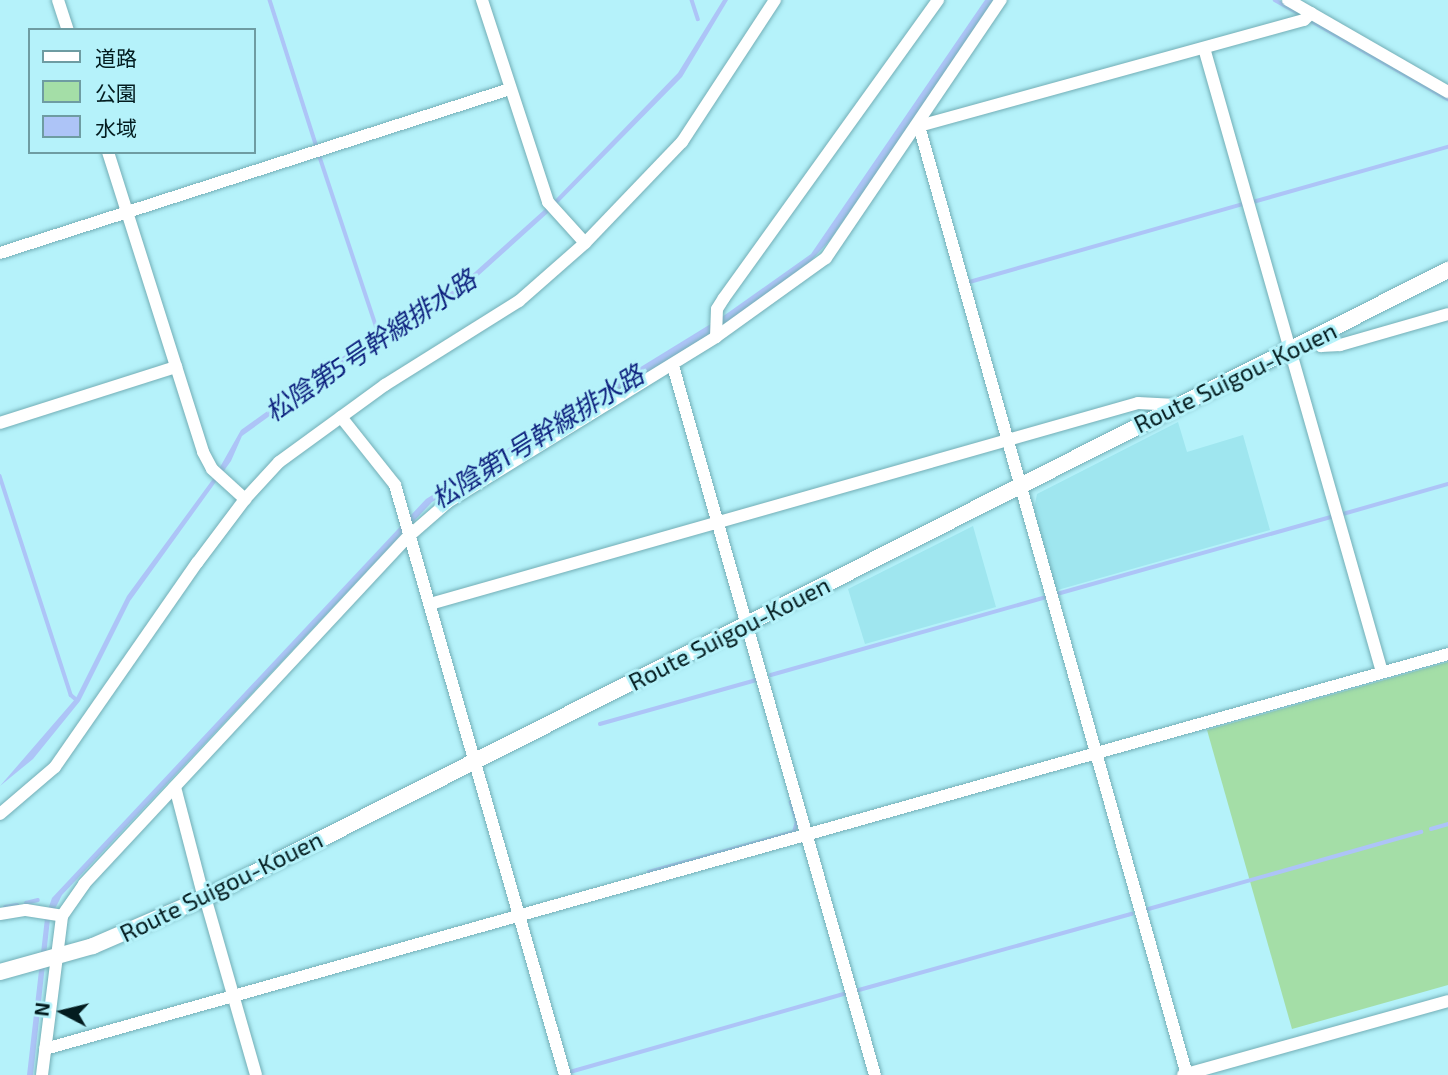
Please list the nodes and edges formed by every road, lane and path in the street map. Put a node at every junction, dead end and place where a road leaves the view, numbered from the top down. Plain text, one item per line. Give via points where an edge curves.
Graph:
1 (58, 0) edge
2 (482, 0) edge
3 (775, 0) edge
4 (938, 0) edge
5 (1000, 0) edge
6 (1288, 0) edge
7 (1308, 16) junction
8 (67, 28) edge
9 (1204, 48) junction
10 (510, 89) junction
11 (1448, 92) edge
12 (919, 126) junction
13 (109, 154) edge
14 (128, 212) junction
15 (585, 243) junction
16 (0, 253) edge
17 (1448, 270) edge
18 (1448, 314) edge
19 (716, 335) junction
20 (1315, 337) junction
21 (1290, 350) junction
22 (673, 366) junction
23 (176, 367) junction
24 (1176, 405) junction
25 (341, 416) junction
26 (0, 423) edge
27 (1006, 440) junction
28 (1020, 486) junction
29 (245, 499) junction
30 (718, 522) junction
31 (409, 532) junction
32 (430, 604) junction
33 (747, 624) junction
34 (1448, 654) edge
35 (1381, 673) junction
36 (1096, 753) junction
37 (475, 760) junction
38 (175, 787) junction
39 (0, 814) edge
40 (807, 834) junction
41 (205, 897) junction
42 (0, 914) edge
43 (59, 916) junction
44 (520, 916) junction
45 (52, 959) junction
46 (0, 972) edge
47 (233, 995) junction
48 (1448, 1001) edge
49 (45, 1049) junction
50 (42, 1075) edge
51 (256, 1075) edge
52 (565, 1075) edge
53 (875, 1075) edge
54 (1186, 1075) edge

1 - 8 street
2 - 10 street
3 - 15 street via 682,142
4 - 19 street via 717,313
5 - 12 street
6 - 7 street
7 - 9 street
7 - 11 street
9 - 12 street
9 - 21 street
10 - 14 street
10 - 15 street via 548,202
12 - 19 street via 826,258
12 - 27 street
13 - 14 street
14 - 16 street
14 - 23 street
15 - 25 street via 519,301
17 - 20 main road, Route Suigou-Kouen
18 - 20 street via 1340,345 1321,346
19 - 22 street
20 - 21 main road, Route Suigou-Kouen
21 - 24 main road, Route Suigou-Kouen
21 - 35 street
22 - 30 street
22 - 31 street via 448,502
23 - 26 street
23 - 29 street via 203,452
24 - 27 street via 1138,403
24 - 28 main road, Route Suigou-Kouen
25 - 29 street via 279,462
25 - 31 street via 395,485
27 - 28 street
27 - 30 street
28 - 33 main road, Route Suigou-Kouen
28 - 36 street
29 - 39 street via 55,768
30 - 32 street
30 - 33 street
31 - 32 street
31 - 38 street
32 - 37 street
33 - 37 main road, Route Suigou-Kouen
33 - 40 street
34 - 35 street
35 - 36 street
36 - 40 street
36 - 54 street
37 - 41 main road, Route Suigou-Kouen
37 - 44 street
38 - 41 street
38 - 43 street
40 - 44 street
40 - 53 street
41 - 45 main road, Route Suigou-Kouen
41 - 47 street
42 - 43 street
43 - 45 street
44 - 47 street
44 - 52 street
45 - 46 main road, Route Suigou-Kouen
45 - 49 street
47 - 49 street
47 - 51 street
48 - 54 street
49 - 50 street

